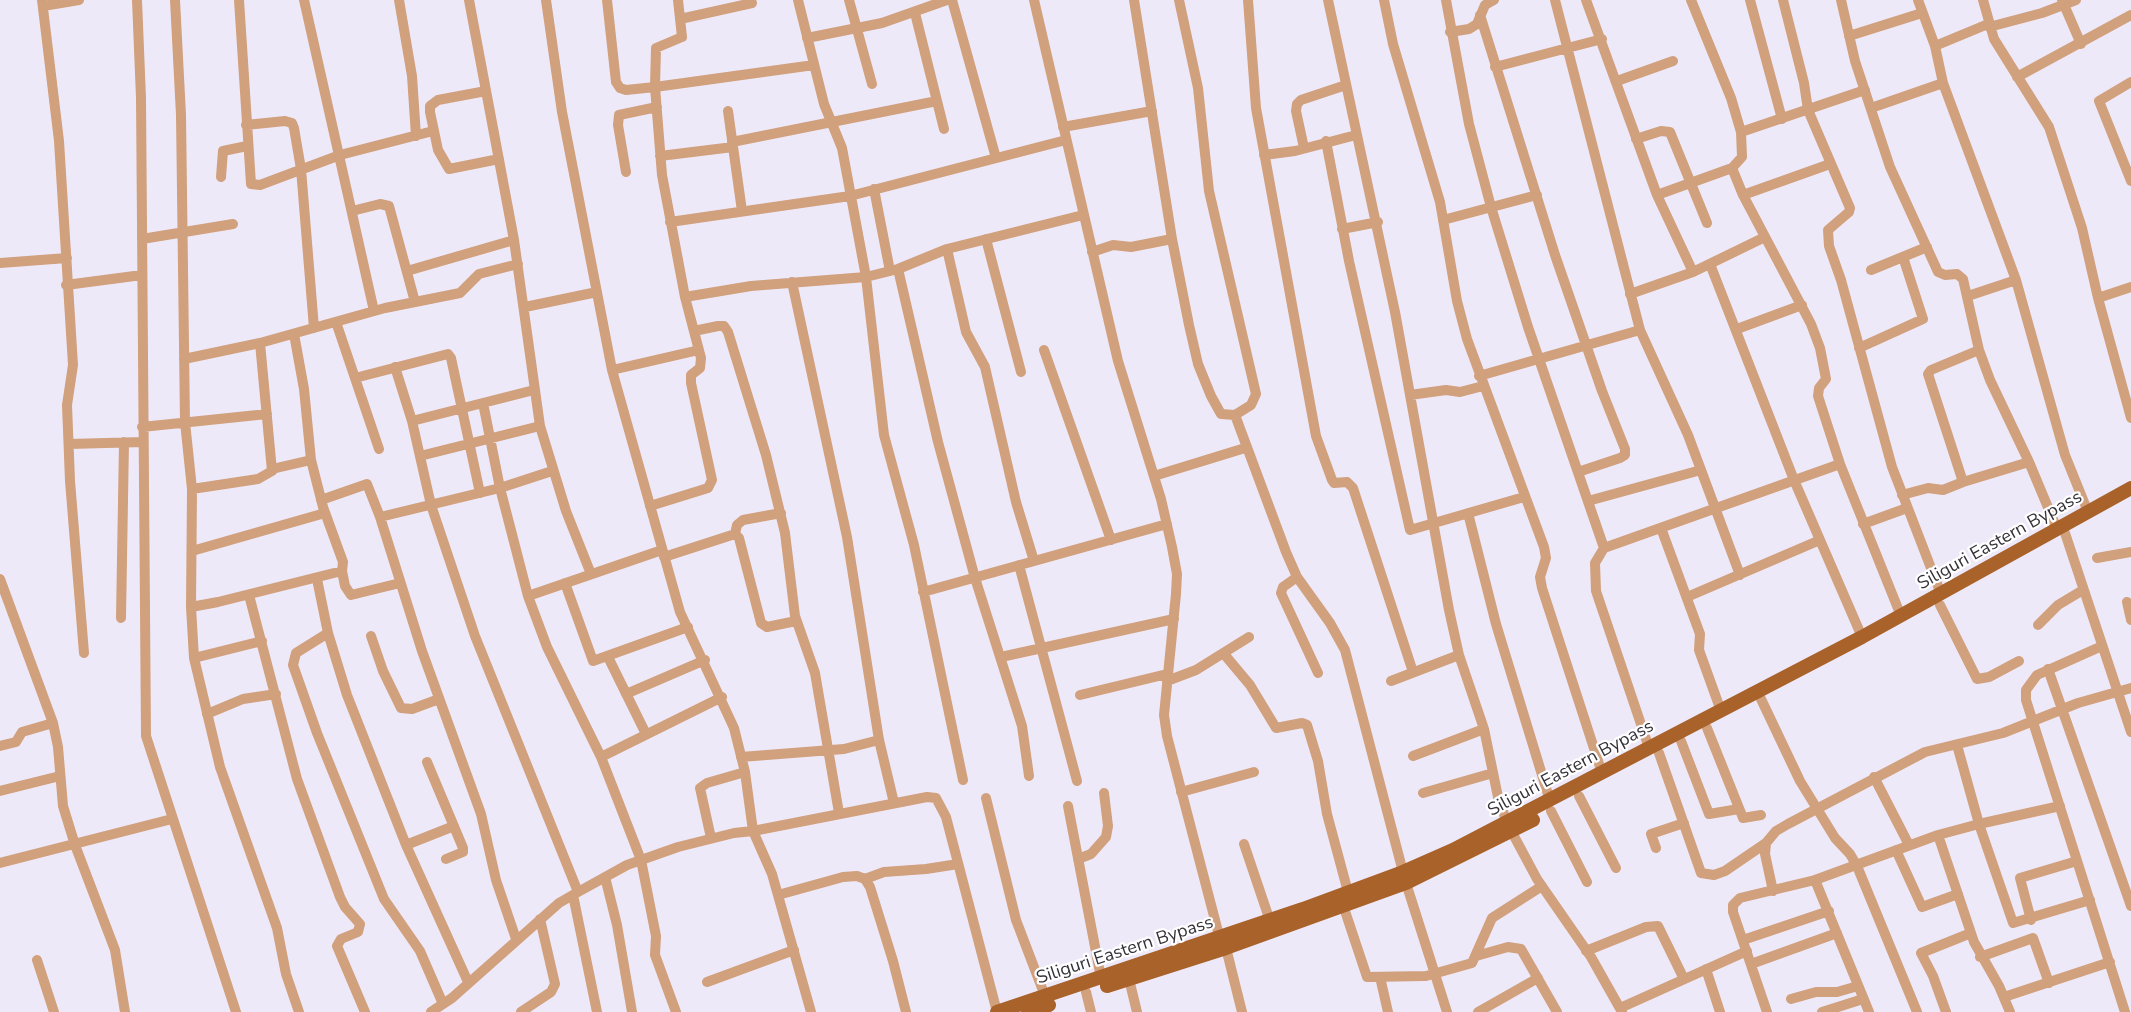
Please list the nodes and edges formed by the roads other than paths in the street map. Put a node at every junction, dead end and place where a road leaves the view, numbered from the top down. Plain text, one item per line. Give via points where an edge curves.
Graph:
1 (79, 0) edge
2 (137, 0) edge
3 (175, 0) edge
4 (239, 0) edge
5 (304, 0) edge
6 (399, 0) edge
7 (470, 0) edge
8 (546, 0) edge
9 (607, 0) edge
10 (678, 0) edge
11 (798, 0) edge
12 (849, 0) edge
13 (947, 0) edge
14 (952, 0) edge
15 (1034, 0) edge
16 (1134, 0) edge
17 (1179, 0) edge
18 (1248, 0) edge
19 (1328, 0) edge
20 (1384, 0) edge
21 (1446, 0) edge
22 (1494, 0) edge
23 (1555, 0) edge
24 (1586, 0) edge
25 (1691, 0) edge
26 (1750, 0) edge
27 (1783, 0) edge
28 (1841, 0) edge
29 (1918, 0) edge
30 (1983, 0) edge
31 (2076, 0) edge
32 (42, 3) edge
33 (752, 3) dead end
34 (931, 3) edge
35 (2063, 3) edge
36 (915, 13) junction
37 (1922, 13) junction
38 (1480, 15) junction
39 (2131, 15) edge
40 (680, 19) junction
41 (1989, 25) junction
42 (857, 30) junction
43 (1450, 33) junction
44 (1849, 36) junction
45 (807, 38) junction
46 (1602, 39) junction
47 (2081, 44) junction
48 (1935, 46) junction
49 (1570, 48) junction
50 (1673, 61) dead end
51 (814, 65) junction
52 (1495, 67) junction
53 (2017, 77) junction
54 (1617, 81) junction
55 (2131, 82) edge
56 (1943, 83) junction
57 (872, 84) dead end
58 (1346, 85) junction
59 (655, 87) junction
60 (1865, 90) junction
61 (486, 91) junction
62 (937, 101) junction
63 (657, 107) junction
64 (1871, 108) junction
65 (728, 111) dead end
66 (1152, 111) junction
67 (1808, 111) junction
68 (1782, 119) junction
69 (833, 124) junction
70 (246, 126) junction
71 (1063, 127) junction
72 (944, 129) dead end
73 (433, 131) junction
74 (1741, 132) junction
75 (1356, 135) junction
76 (416, 136) junction
77 (1636, 139) junction
78 (1065, 140) junction
79 (1326, 141) junction
80 (733, 144) junction
81 (247, 146) junction
82 (1304, 148) junction
83 (340, 155) junction
84 (1264, 155) junction
85 (660, 156) junction
86 (996, 158) junction
87 (499, 159) junction
88 (1830, 164) junction
89 (1732, 168) junction
90 (301, 170) junction
91 (626, 172) dead end
92 (221, 177) dead end
93 (2131, 181) edge
94 (1688, 182) junction
95 (874, 189) junction
96 (1537, 195) junction
97 (1657, 195) junction
98 (1743, 195) junction
99 (850, 196) junction
100 (1491, 207) junction
101 (352, 211) junction
102 (742, 212) junction
103 (1083, 215) junction
104 (1443, 220) junction
105 (670, 222) junction
106 (1378, 222) junction
107 (1707, 223) dead end
108 (233, 224) dead end
109 (1342, 229) junction
110 (181, 233) junction
111 (1765, 237) junction
112 (1172, 238) junction
113 (142, 239) junction
114 (514, 240) junction
115 (986, 240) junction
116 (1927, 247) junction
117 (947, 249) junction
118 (1092, 252) junction
119 (1903, 257) junction
120 (67, 258) junction
121 (0, 263) edge
122 (518, 264) junction
123 (1710, 264) junction
124 (894, 270) junction
125 (1871, 270) dead end
126 (407, 271) junction
127 (1693, 272) junction
128 (142, 275) junction
129 (866, 277) junction
130 (2016, 280) junction
131 (792, 282) junction
132 (66, 285) junction
133 (2131, 287) edge
134 (597, 292) junction
135 (1630, 294) junction
136 (1968, 296) junction
137 (685, 297) junction
138 (2098, 298) junction
139 (415, 302) junction
140 (1802, 305) junction
141 (525, 307) junction
142 (374, 311) junction
143 (336, 322) junction
144 (314, 328) junction
145 (1737, 329) junction
146 (1640, 330) junction
147 (694, 331) junction
148 (294, 334) junction
149 (260, 343) junction
150 (1586, 345) junction
151 (1859, 348) junction
152 (699, 350) junction
153 (1044, 350) dead end
154 (1980, 350) junction
155 (1540, 358) junction
156 (184, 359) junction
157 (396, 367) junction
158 (612, 370) junction
159 (1022, 372) dead end
160 (355, 378) junction
161 (1481, 381) junction
162 (534, 390) junction
163 (1410, 395) junction
164 (483, 403) junction
165 (460, 409) junction
166 (267, 414) junction
167 (1235, 415) junction
168 (2131, 418) edge
169 (412, 421) junction
170 (185, 422) junction
171 (540, 426) junction
172 (142, 427) junction
173 (490, 439) junction
174 (124, 442) junction
175 (143, 442) junction
176 (69, 444) junction
177 (468, 444) junction
178 (1245, 448) junction
179 (378, 449) dead end
180 (420, 456) junction
181 (311, 460) junction
182 (2029, 462) junction
183 (1840, 464) junction
184 (272, 469) junction
185 (1701, 470) junction
186 (552, 471) junction
187 (1578, 471) junction
188 (1154, 476) junction
189 (1794, 480) junction
190 (1963, 482) junction
191 (500, 488) junction
192 (2131, 488) edge
193 (192, 489) junction
194 (480, 494) junction
195 (1902, 495) junction
196 (1524, 496) junction
197 (2131, 496) edge
198 (321, 500) junction
199 (1588, 501) junction
200 (431, 505) junction
201 (650, 506) junction
202 (1715, 508) junction
203 (1907, 508) junction
204 (2088, 512) junction
205 (325, 513) junction
206 (781, 513) junction
207 (1468, 513) junction
208 (380, 517) junction
209 (1167, 524) junction
210 (1433, 524) junction
211 (1863, 524) junction
212 (1661, 528) junction
213 (2061, 531) junction
214 (735, 534) junction
215 (1111, 540) junction
216 (1820, 540) junction
217 (1604, 548) junction
218 (192, 551) junction
219 (2131, 552) edge
220 (663, 554) junction
221 (2097, 558) dead end
222 (1034, 561) junction
223 (1019, 565) junction
224 (342, 570) junction
225 (591, 574) junction
226 (1740, 574) junction
227 (1297, 577) junction
228 (975, 578) junction
229 (0, 579) edge
230 (317, 579) junction
231 (400, 583) junction
232 (565, 583) junction
233 (2084, 590) junction
234 (923, 592) junction
235 (249, 595) junction
236 (528, 596) junction
237 (1687, 597) junction
238 (1940, 599) junction
239 (2127, 602) dead end
240 (191, 607) junction
241 (1901, 616) junction
242 (12, 617) junction
243 (121, 618) dead end
244 (0, 619) edge
245 (1174, 619) junction
246 (2131, 620) edge
247 (796, 621) junction
248 (2038, 625) dead end
249 (688, 627) junction
250 (328, 633) junction
251 (371, 636) dead end
252 (1249, 636) dead end
253 (1862, 637) junction
254 (262, 641) junction
255 (2102, 646) junction
256 (1041, 647) junction
257 (84, 653) dead end
258 (1224, 654) junction
259 (1459, 655) junction
260 (608, 657) junction
261 (1001, 657) junction
262 (194, 658) junction
263 (705, 660) junction
264 (2019, 661) dead end
265 (2048, 669) junction
266 (1413, 672) junction
267 (1318, 673) dead end
268 (1167, 677) junction
269 (1391, 681) dead end
270 (2131, 688) edge
271 (2118, 691) junction
272 (276, 694) junction
273 (626, 694) junction
274 (1080, 695) dead end
275 (722, 697) junction
276 (439, 699) junction
277 (1761, 699) junction
278 (2061, 709) junction
279 (1720, 711) junction
280 (207, 714) junction
281 (2035, 720) junction
282 (53, 723) junction
283 (1707, 728) junction
284 (1484, 729) junction
285 (2131, 732) edge
286 (646, 734) junction
287 (879, 740) junction
288 (1681, 741) junction
289 (1957, 744) junction
290 (0, 746) edge
291 (828, 750) junction
292 (1654, 751) junction
293 (1413, 756) dead end
294 (600, 757) junction
295 (741, 757) junction
296 (427, 762) dead end
297 (745, 772) junction
298 (1254, 772) dead end
299 (1493, 773) junction
300 (1602, 773) junction
301 (60, 776) junction
302 (1029, 776) dead end
303 (1874, 777) junction
304 (963, 780) dead end
305 (1077, 781) dead end
306 (0, 791) edge
307 (1104, 792) dead end
308 (1181, 792) junction
309 (1423, 793) dead end
310 (1580, 796) junction
311 (986, 798) dead end
312 (894, 803) junction
313 (1068, 806) dead end
314 (1551, 806) junction
315 (2060, 806) junction
316 (1816, 808) junction
317 (1739, 809) junction
318 (839, 813) junction
319 (1761, 815) dead end
320 (172, 819) junction
321 (1684, 823) junction
322 (1979, 824) junction
323 (454, 826) junction
324 (1510, 827) junction
325 (753, 831) junction
326 (1938, 835) junction
327 (711, 838) junction
328 (1766, 843) junction
329 (1244, 844) dead end
330 (75, 845) junction
331 (406, 845) junction
332 (1909, 845) junction
333 (1656, 848) dead end
334 (1896, 850) junction
335 (446, 859) dead end
336 (641, 860) junction
337 (1078, 860) junction
338 (2077, 861) junction
339 (0, 862) edge
340 (958, 864) junction
341 (1857, 866) junction
342 (1616, 868) dead end
343 (604, 878) junction
344 (1405, 878) junction
345 (865, 879) junction
346 (1815, 880) junction
347 (1587, 882) dead end
348 (1542, 886) junction
349 (1773, 891) junction
350 (575, 894) junction
351 (1958, 894) junction
352 (778, 895) junction
353 (1345, 899) junction
354 (2090, 900) junction
355 (2131, 906) edge
356 (1829, 911) junction
357 (540, 919) junction
358 (2031, 920) junction
359 (1270, 921) junction
360 (1837, 933) junction
361 (1971, 933) junction
362 (516, 939) junction
363 (1223, 945) junction
364 (1745, 946) junction
365 (794, 950) junction
366 (1586, 951) junction
367 (1476, 956) junction
368 (1980, 957) junction
369 (37, 960) dead end
370 (2110, 962) junction
371 (1751, 964) junction
372 (1706, 969) junction
373 (1435, 974) junction
374 (1380, 977) junction
375 (1101, 978) junction
376 (1129, 978) junction
377 (1538, 978) junction
378 (1684, 979) junction
379 (468, 982) junction
380 (707, 982) dead end
381 (2049, 982) junction
382 (1858, 986) junction
383 (1086, 992) junction
384 (2004, 998) junction
385 (1791, 999) dead end
386 (1863, 999) junction
387 (443, 1004) junction
388 (1046, 1005) edge
389 (1621, 1010) edge
390 (1717, 1011) edge
391 (54, 1012) edge
392 (125, 1012) edge
393 (236, 1012) edge
394 (299, 1012) edge
395 (365, 1012) edge
396 (431, 1012) edge
397 (521, 1012) edge
398 (597, 1012) edge
399 (632, 1012) edge
400 (676, 1012) edge
401 (811, 1012) edge
402 (906, 1012) edge
403 (997, 1012) edge
404 (1028, 1012) edge
405 (1091, 1012) edge
406 (1137, 1012) edge
407 (1242, 1012) edge
408 (1388, 1012) edge
409 (1447, 1012) edge
410 (1478, 1012) edge
411 (1557, 1012) edge
412 (1767, 1012) edge
413 (1822, 1012) edge
414 (1869, 1012) edge
415 (1917, 1012) edge
416 (1946, 1012) edge
417 (2010, 1012) edge
418 (2128, 1012) edge

1 - 32 street
2 - 113 street
3 - 110 street via 181,116
4 - 70 street
5 - 83 street
6 - 76 street via 412,76
7 - 61 street
8 - 134 street via 562,112
9 - 59 street via 616,82 626,90
10 - 40 street
11 - 45 street
12 - 42 street
13 - 34 street
14 - 86 street
15 - 71 street
16 - 66 street
17 - 167 street via 1198,88 1209,191 1256,394 1251,405
18 - 84 street via 1255,98
19 - 58 street
20 - 104 street
21 - 43 street
22 - 38 street via 1485,5
23 - 49 street
24 - 46 street
25 - 74 street
26 - 68 street
27 - 67 street
28 - 44 street
29 - 37 street
30 - 41 street
31 - 35 street
32 - 120 street via 58,131
33 - 40 street
34 - 36 street
35 - 41 street
35 - 47 street
36 - 42 street
36 - 62 street
37 - 44 street
37 - 48 street
38 - 43 street via 1477,24 1469,29
38 - 52 street
39 - 47 street
40 - 59 street via 681,39 656,48
41 - 48 street
41 - 53 street
42 - 45 street
42 - 57 street
43 - 100 street
44 - 60 street
45 - 51 street
46 - 49 street
46 - 54 street
47 - 53 street
48 - 56 street
49 - 52 street
49 - 135 street
50 - 54 street
51 - 59 street
51 - 69 street
52 - 96 street
53 - 138 street via 2049,127 2082,228
54 - 77 street
55 - 93 street via 2099,101
56 - 64 street
56 - 130 street
58 - 75 street
58 - 82 street via 1297,104
59 - 63 street
60 - 64 street
60 - 67 street
61 - 73 street via 433,102
61 - 87 street
62 - 69 street
62 - 72 street
63 - 85 street
63 - 91 street via 619,115
64 - 116 street via 1890,167
65 - 80 street
66 - 71 street
66 - 112 street
67 - 68 street
67 - 88 street
68 - 74 street
69 - 80 street
69 - 99 street via 842,148
70 - 81 street
70 - 90 street via 292,123
71 - 78 street
73 - 76 street
73 - 87 street via 449,169
74 - 89 street via 1742,157
75 - 79 street
75 - 106 street
76 - 83 street
77 - 94 street via 1670,132
77 - 97 street
78 - 86 street
78 - 103 street
79 - 82 street
79 - 109 street
80 - 85 street
80 - 102 street
81 - 90 street via 251,184 260,185
81 - 92 street via 223,151
82 - 84 street
83 - 90 street
83 - 101 street
84 - 266 street via 1316,436 1334,483 1347,482 1353,488
85 - 105 street
86 - 95 street
87 - 114 street
88 - 98 street
88 - 151 street via 1850,208 1828,230 1827,237
89 - 94 street
89 - 98 street
90 - 144 street
94 - 97 street
94 - 107 street
95 - 99 street
95 - 124 street
96 - 100 street
96 - 150 street
97 - 127 street
98 - 111 street
99 - 102 street
99 - 129 street
100 - 104 street
100 - 155 street
101 - 126 street via 380,204 389,206
101 - 142 street
102 - 105 street
103 - 115 street
103 - 118 street
104 - 161 street via 1457,301
105 - 137 street
106 - 109 street
106 - 163 street
108 - 110 street
109 - 210 street via 1410,530
110 - 113 street
110 - 156 street
111 - 123 street
111 - 140 street
112 - 118 street via 1131,247 1113,245
112 - 167 street via 1198,364 1217,408 1226,416
113 - 128 street
114 - 122 street
114 - 126 street
115 - 117 street
115 - 159 street
116 - 119 street
116 - 136 street via 1938,272 1961,276
117 - 124 street
117 - 222 street via 966,332 985,367 1016,502
118 - 188 street via 1118,361
119 - 125 street
119 - 151 street via 1923,320
120 - 121 street
120 - 132 street
122 - 139 street via 479,274 460,293
122 - 141 street
123 - 127 street
123 - 145 street
124 - 129 street
124 - 228 street
126 - 139 street
127 - 135 street
128 - 132 street
128 - 172 street
129 - 131 street
129 - 234 street via 884,435
130 - 136 street
130 - 204 street via 2066,455
131 - 137 street
131 - 287 street via 847,537
132 - 176 street via 73,365 67,405
133 - 138 street
134 - 141 street
134 - 158 street
135 - 146 street
136 - 154 street
137 - 147 street
138 - 168 street
139 - 142 street
140 - 145 street
140 - 183 street via 1820,348 1826,379 1818,396
141 - 162 street
142 - 143 street
143 - 144 street
143 - 160 street
144 - 148 street
145 - 189 street
146 - 150 street
146 - 185 street
147 - 152 street
147 - 206 street via 724,326 728,332
148 - 149 street
148 - 181 street
149 - 156 street
149 - 166 street
150 - 155 street
150 - 187 street via 1625,455
151 - 195 street
152 - 158 street
152 - 201 street via 701,363 691,375 691,383 711,484
153 - 215 street
154 - 182 street
154 - 190 street via 1928,374
155 - 161 street
155 - 187 street
156 - 170 street
157 - 160 street
157 - 165 street via 448,354
157 - 169 street
158 - 201 street
160 - 179 street
161 - 163 street via 1460,392
161 - 196 street
162 - 164 street
162 - 171 street
163 - 210 street
164 - 165 street
164 - 173 street
165 - 169 street
165 - 177 street
166 - 170 street
166 - 184 street
167 - 178 street
169 - 180 street
170 - 172 street
170 - 193 street
171 - 173 street
171 - 186 street
172 - 175 street
173 - 177 street
173 - 191 street
174 - 175 street
174 - 176 street
174 - 243 street
175 - 320 street via 146,736
176 - 257 street
177 - 180 street
177 - 194 street
178 - 188 street
178 - 227 street
180 - 200 street
181 - 184 street
181 - 198 street
182 - 190 street
182 - 213 street
183 - 189 street
183 - 211 street
184 - 193 street via 258,479
185 - 199 street
185 - 202 street
186 - 191 street
186 - 225 street
187 - 199 street
188 - 209 street
189 - 202 street
189 - 216 street
190 - 195 street via 1943,490 1928,488
191 - 194 street
191 - 236 street
192 - 204 main road, Siliguri Eastern Bypass
193 - 218 street
194 - 200 street
195 - 203 street
196 - 207 street
196 - 300 street via 1544,547 1542,588
197 - 213 main road, Siliguri Eastern Bypass
198 - 205 street
198 - 208 street via 367,484
199 - 217 street
200 - 208 street
200 - 350 street via 475,636
201 - 220 street
202 - 212 street
202 - 226 street
203 - 211 street
203 - 238 street
204 - 213 main road, Siliguri Eastern Bypass
205 - 218 street
205 - 224 street via 343,562
206 - 214 street via 743,520 736,525
206 - 247 street
207 - 210 street
207 - 314 street via 1496,624
208 - 231 street
209 - 215 street
209 - 245 street via 1177,574
210 - 259 street
211 - 241 street
212 - 217 street
212 - 237 street
213 - 233 street
213 - 238 main road, Siliguri Eastern Bypass
214 - 220 street
214 - 247 street via 761,623 767,627
215 - 222 street
216 - 226 street
216 - 253 street
217 - 292 street via 1595,563 1596,591
218 - 240 street
219 - 221 street
220 - 225 street
220 - 249 street
222 - 223 street
223 - 228 street
223 - 256 street
224 - 230 street
224 - 231 street via 351,595
225 - 232 street
226 - 237 street
227 - 267 street via 1281,593
227 - 344 street via 1345,650
228 - 234 street
228 - 261 street
229 - 242 street
230 - 235 street
230 - 250 street
231 - 276 street
232 - 236 street
232 - 260 street via 591,659 596,662
233 - 248 street via 2058,604
233 - 255 street
234 - 304 street
235 - 240 street
235 - 254 street
236 - 294 street via 547,647
237 - 279 street
238 - 241 main road, Siliguri Eastern Bypass
238 - 264 street via 1977,679
238 - 277 main road, Siliguri Eastern Bypass
239 - 246 street
240 - 262 street
241 - 253 main road, Siliguri Eastern Bypass
242 - 244 street
242 - 282 street
245 - 256 street
245 - 268 street
247 - 291 street via 815,673
249 - 260 street
249 - 263 street
250 - 331 street via 347,695
250 - 387 street via 296,653 292,665 384,899 420,951
251 - 276 street via 401,708 412,709
252 - 258 street
253 - 279 main road, Siliguri Eastern Bypass
254 - 262 street
254 - 272 street
255 - 265 street
255 - 271 street
256 - 261 street
256 - 305 street
258 - 268 street via 1196,670
258 - 353 street via 1276,728 1307,725 1318,761
259 - 266 street
259 - 284 street
260 - 273 street
261 - 302 street via 1022,726
262 - 280 street
263 - 273 street
263 - 275 street
265 - 278 street
265 - 281 street via 2037,675 2026,690
266 - 269 street
268 - 274 street
268 - 308 street via 1164,715
270 - 271 street
271 - 278 street
271 - 285 street
272 - 280 street via 243,699
272 - 395 street via 294,770 313,825 345,907 360,924 358,932 342,939 337,946
273 - 286 street
275 - 286 street
275 - 295 street
276 - 362 street via 481,814 496,880
277 - 283 main road, Siliguri Eastern Bypass
277 - 316 street
278 - 281 street
278 - 355 street
279 - 292 main road, Siliguri Eastern Bypass
280 - 394 street via 220,767 277,928
281 - 289 street via 2003,733
281 - 315 street
282 - 290 street via 22,732 16,742
282 - 301 street
283 - 288 main road, Siliguri Eastern Bypass
283 - 317 street
284 - 293 street
284 - 299 street
286 - 294 street
287 - 291 street
287 - 312 street
288 - 292 main road, Siliguri Eastern Bypass
288 - 317 street via 1710,813
289 - 303 street via 1925,752
289 - 322 street
291 - 295 street
291 - 318 street
292 - 300 main road, Siliguri Eastern Bypass
292 - 310 main road, Siliguri Eastern Bypass
292 - 321 street
294 - 336 street
295 - 297 street
296 - 323 street
297 - 325 street
297 - 327 street via 700,788
298 - 308 street
299 - 309 street
299 - 324 street
300 - 314 main road, Siliguri Eastern Bypass
301 - 306 street
301 - 330 street via 63,806
303 - 316 street
303 - 332 street
307 - 337 street via 1106,837 1091,854
308 - 363 street
310 - 314 main road, Siliguri Eastern Bypass
310 - 342 street
311 - 388 street via 1016,920
312 - 318 street
312 - 340 street via 927,796 936,798 946,817
313 - 337 street
314 - 324 main road, Siliguri Eastern Bypass
314 - 347 street
315 - 322 street
315 - 338 street
316 - 328 street via 1776,831
316 - 341 street
317 - 319 street via 1743,818
318 - 325 street
320 - 330 street
320 - 393 street
321 - 328 street via 1697,868 1707,876 1725,871
321 - 333 street via 1651,834
322 - 326 street
322 - 358 street via 2010,920 2018,924
323 - 331 street
323 - 335 street via 463,851
324 - 344 main road, Siliguri Eastern Bypass
324 - 348 street
325 - 327 street
325 - 352 street
326 - 332 street
326 - 351 street
327 - 336 street
328 - 349 street
329 - 359 street
330 - 339 street
330 - 392 street via 115,950
331 - 379 street
332 - 334 street
334 - 341 street
334 - 351 street via 1922,907
336 - 343 street
336 - 400 street via 656,936 655,955
337 - 375 street
338 - 354 street
338 - 358 street via 2020,878
340 - 345 street via 884,872
340 - 403 street
341 - 346 street
341 - 415 street
343 - 350 street
343 - 399 street via 617,925
344 - 353 main road, Siliguri Eastern Bypass
344 - 373 street
345 - 352 street via 843,877
345 - 402 street
346 - 349 street
346 - 356 street
348 - 366 street
348 - 367 street via 1492,918
349 - 364 street via 1735,901 1733,912
350 - 357 street
350 - 398 street
351 - 361 street
352 - 365 street
353 - 359 main road, Siliguri Eastern Bypass
353 - 363 main road, Siliguri Eastern Bypass
353 - 374 street via 1364,974
354 - 358 street
354 - 370 street
356 - 360 street
356 - 364 street
357 - 362 street
357 - 397 street via 555,984 551,992
359 - 363 main road, Siliguri Eastern Bypass
360 - 371 street
360 - 382 street
361 - 368 street
361 - 416 street via 1921,953
362 - 379 street
363 - 375 main road, Siliguri Eastern Bypass
363 - 376 main road, Siliguri Eastern Bypass
363 - 407 street
364 - 371 street
364 - 372 street
365 - 380 street
365 - 401 street
366 - 378 street via 1658,926
366 - 389 street
367 - 373 street via 1468,965
367 - 377 street via 1515,946 1526,952
368 - 381 street via 2033,938
368 - 384 street
369 - 391 street
370 - 381 street
370 - 418 street
371 - 412 street
372 - 378 street
372 - 390 street
373 - 374 street
373 - 409 street
374 - 408 street
375 - 388 main road, Siliguri Eastern Bypass
376 - 383 main road, Siliguri Eastern Bypass
376 - 406 street
377 - 410 street
377 - 411 street
378 - 389 street
379 - 387 street
381 - 384 street
382 - 385 street
382 - 386 street
383 - 388 main road, Siliguri Eastern Bypass
383 - 405 street
384 - 417 street
386 - 413 street
386 - 414 street
387 - 396 street
388 - 403 main road, Siliguri Eastern Bypass
388 - 404 main road, Siliguri Eastern Bypass

